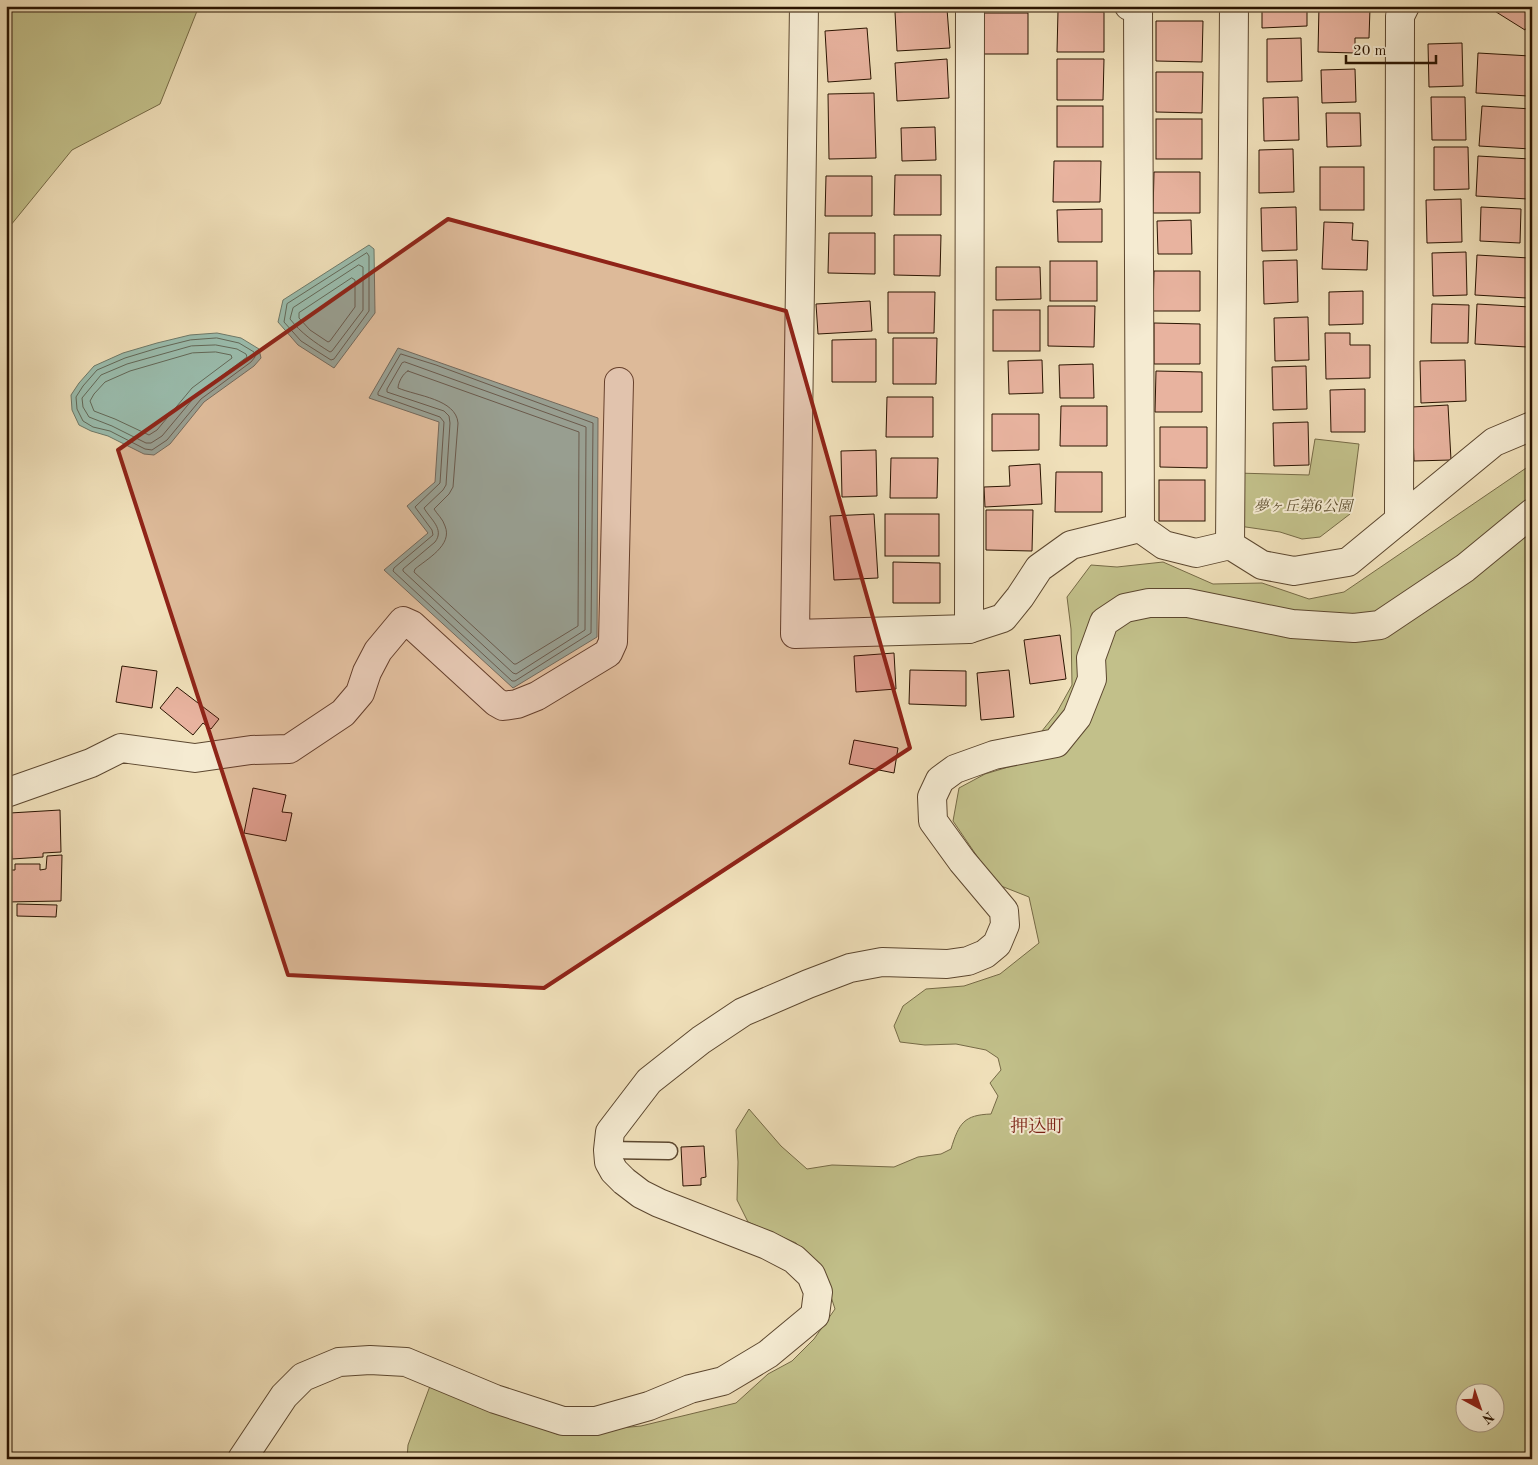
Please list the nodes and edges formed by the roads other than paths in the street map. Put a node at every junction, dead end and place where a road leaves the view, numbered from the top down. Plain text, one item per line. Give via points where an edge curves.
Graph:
1 (804, 6) edge
2 (970, 6) edge
3 (1129, 6) edge
4 (1234, 6) edge
5 (1405, 6) edge
6 (618, 382) dead end
7 (1532, 426) edge
8 (1532, 513) edge
9 (1399, 520) junction
10 (1140, 528) junction
11 (1230, 545) junction
12 (970, 629) junction
13 (6, 793) edge
14 (608, 1150) junction
15 (669, 1151) dead end
16 (242, 1459) edge

1 - 12 street via 795,634
2 - 12 street
3 - 10 street via 1138,7
4 - 11 street
5 - 9 street via 1400,16
6 - 13 street via 613,642 608,653 537,696 503,706 412,625 403,621 378,651 360,693 343,713 289,749 251,750 195,758 121,748 91,763
7 - 9 street via 1494,442
8 - 14 street via 1465,568 1380,625 1354,628 1292,624 1188,603 1149,603 1125,608 1104,622 1090,658 1092,679 1077,717 1056,743 994,756 955,769 940,780 932,797 933,822 1004,912 1005,925 997,944 968,962 882,962 850,968 743,1012 700,1040 649,1081 610,1132
9 - 11 street via 1348,562 1294,571 1262,565
10 - 11 street via 1164,545 1196,553
10 - 12 street via 1071,545 1038,568 1003,618
14 - 15 lane
14 - 16 street via 614,1172 641,1194 794,1259 810,1274 818,1292 815,1315 768,1354 723,1381 596,1421 562,1421 406,1362 339,1362 303,1377 284,1396

